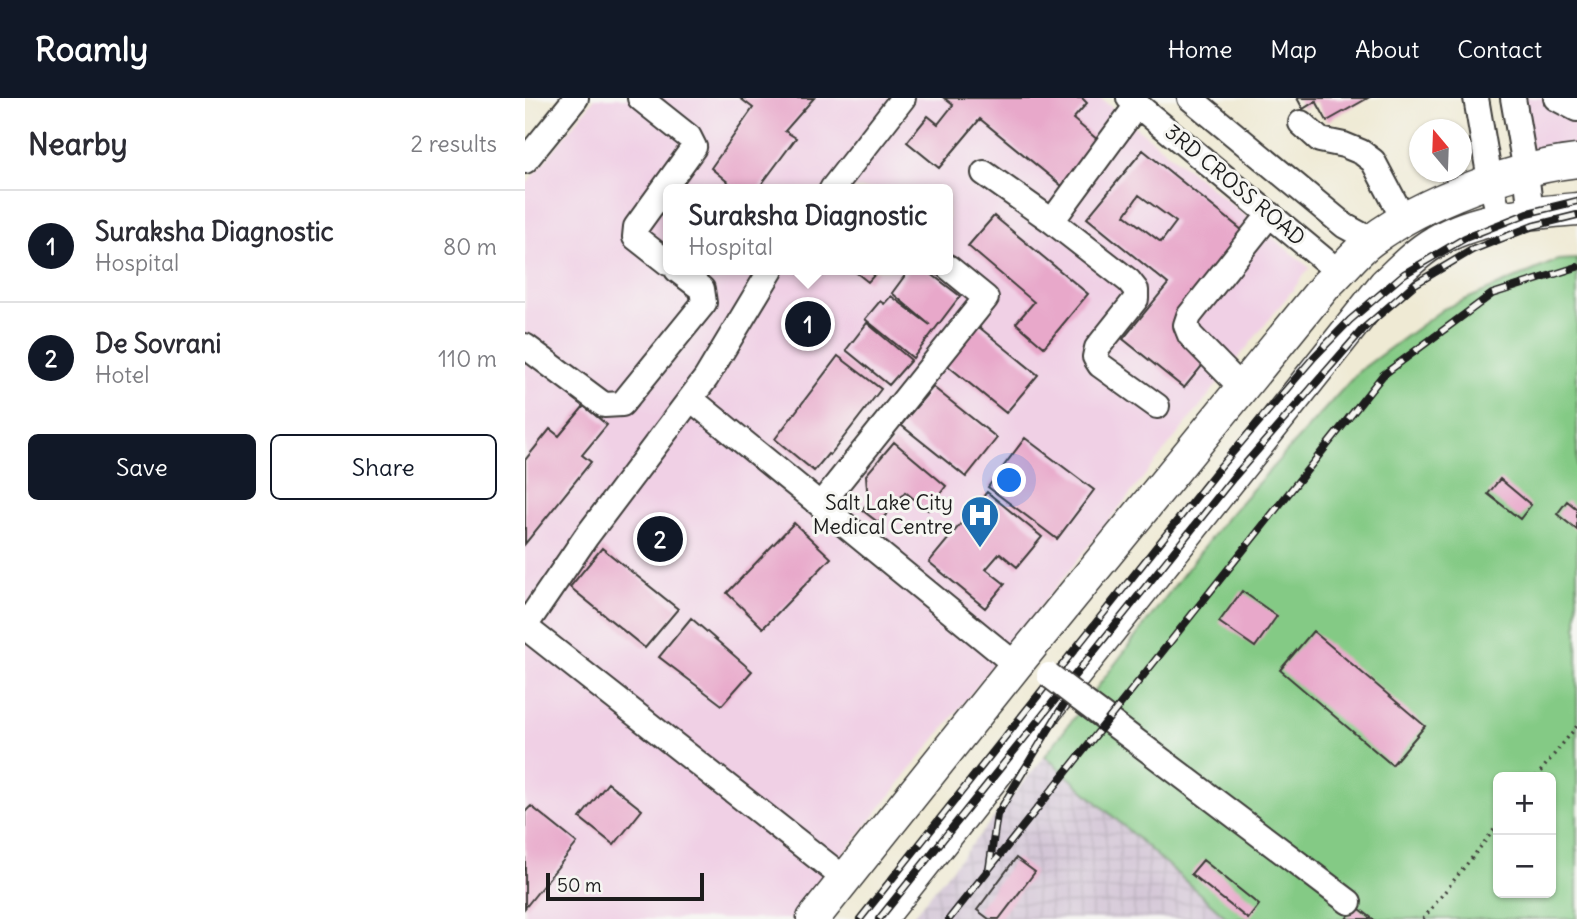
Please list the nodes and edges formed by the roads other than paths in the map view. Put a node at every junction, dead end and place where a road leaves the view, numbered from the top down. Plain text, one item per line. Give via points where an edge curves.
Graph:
1 (576, 98) edge
2 (640, 98) edge
3 (904, 98) edge
4 (1190, 98) edge
5 (1476, 98) edge
6 (1513, 98) edge
7 (1556, 98) edge
8 (1133, 101) edge
9 (1214, 108) edge
10 (1577, 109) edge
11 (1301, 123) dead end
12 (525, 161) edge
13 (1577, 161) edge
14 (1526, 172) junction
15 (984, 173) dead end
16 (1490, 180) junction
17 (667, 184) edge
18 (842, 184) edge
19 (663, 190) edge
20 (1577, 209) edge
21 (1270, 214) junction
22 (1531, 214) junction
23 (1500, 219) junction
24 (1404, 220) junction
25 (1052, 221) junction
26 (1371, 240) junction
27 (663, 259) edge
28 (953, 271) edge
29 (1340, 273) junction
30 (684, 275) edge
31 (768, 275) edge
32 (525, 345) edge
33 (1242, 388) junction
34 (691, 398) junction
35 (1157, 406) dead end
36 (821, 504) junction
37 (525, 626) edge
38 (1019, 660) junction
39 (845, 879) junction
40 (1349, 902) dead end
41 (813, 919) edge
42 (880, 919) edge

1 - 12 street
2 - 17 street via 689,137 694,147
3 - 18 street
4 - 9 street
5 - 16 street
6 - 14 street
7 - 10 street
8 - 21 street, 3RD CROSS ROAD
8 - 25 street
9 - 26 street via 1345,226
11 - 24 street via 1319,140 1344,145 1373,161
13 - 14 main road
14 - 16 main road
14 - 22 street
15 - 25 street
16 - 23 street
16 - 24 main road
19 - 27 street via 636,227 635,237
20 - 22 main road
21 - 29 street, 3RD CROSS ROAD
21 - 33 street via 1186,325 1190,335
22 - 23 main road
23 - 42 main road via 1437,241 1385,284
24 - 26 main road
25 - 35 street via 1136,290 1136,299 1097,348 1095,357
26 - 29 main road
28 - 36 street via 986,298
29 - 33 main road
30 - 32 street via 702,289 704,303 622,404 604,405
31 - 34 street
33 - 38 main road
34 - 36 street
34 - 37 street
36 - 38 street
37 - 39 street
38 - 39 main road
38 - 40 street, bridge via 1049,675
39 - 41 main road

